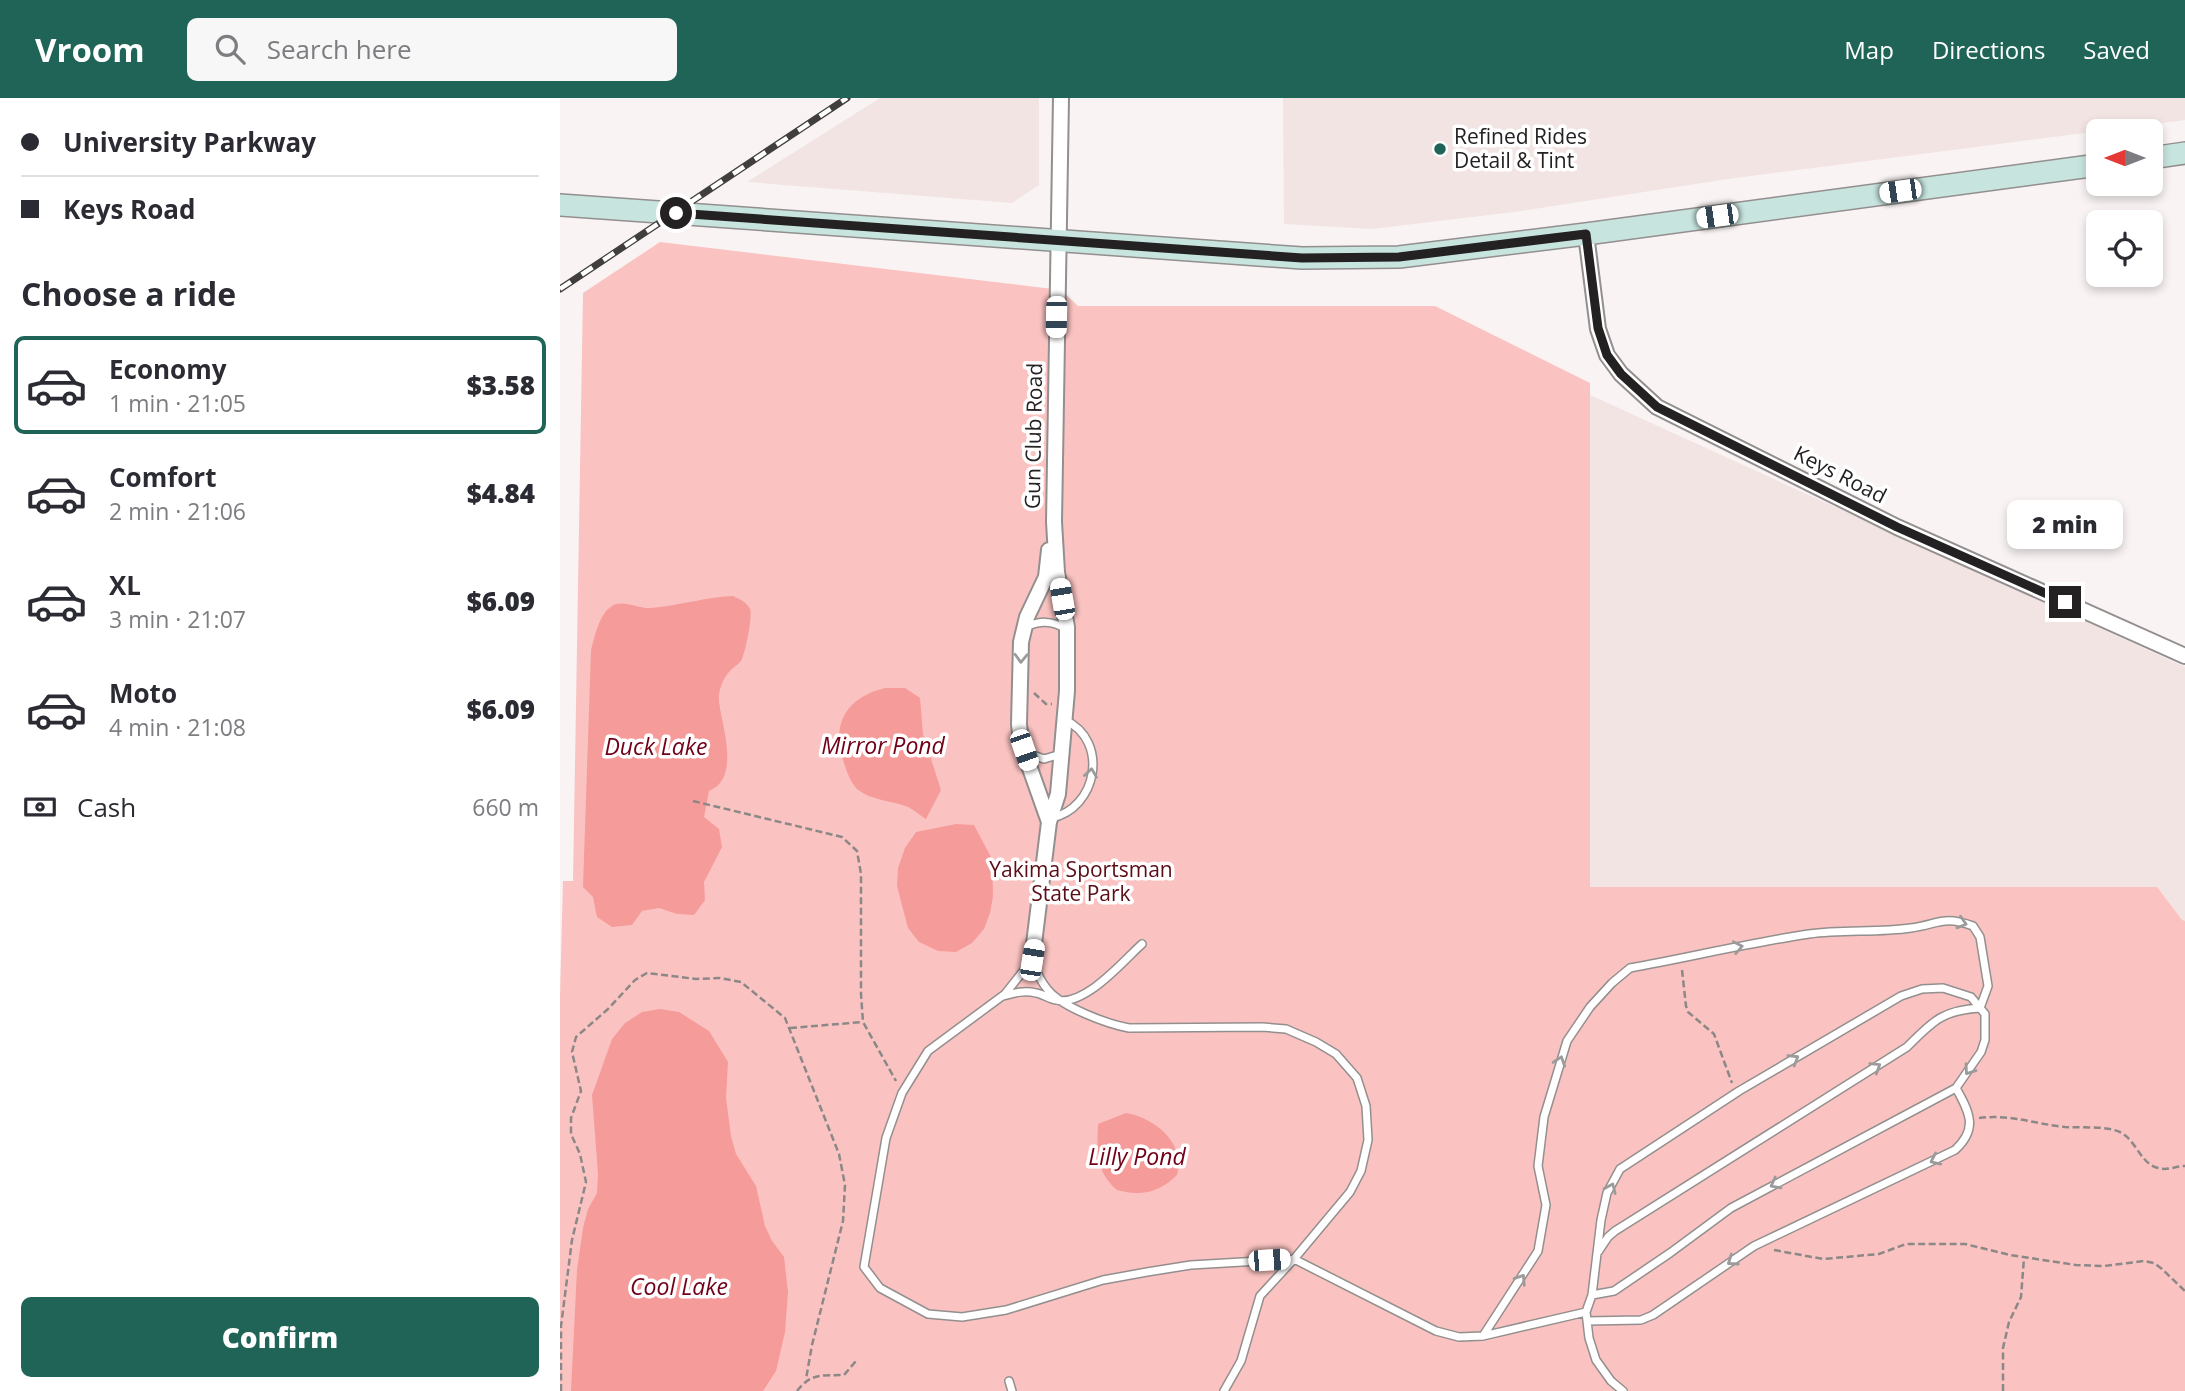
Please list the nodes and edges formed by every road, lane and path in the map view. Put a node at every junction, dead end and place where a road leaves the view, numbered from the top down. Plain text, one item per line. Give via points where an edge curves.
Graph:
1 (1061, 98) edge
2 (2185, 153) edge
3 (2163, 156) edge
4 (2086, 167) edge
5 (560, 205) edge
6 (1586, 234) junction
7 (1057, 241) junction
8 (1054, 522) junction
9 (1025, 627) junction
10 (1067, 629) junction
11 (2185, 656) edge
12 (1020, 681) junction
13 (1065, 712) junction
14 (1024, 750) junction
15 (1061, 754) junction
16 (692, 801) dead end
17 (1049, 820) junction
18 (1142, 944) dead end
19 (1681, 959) junction
20 (1032, 960) junction
21 (1002, 996) junction
22 (1059, 1001) junction
23 (1979, 1007) junction
24 (863, 1022) junction
25 (790, 1028) junction
26 (1956, 1088) junction
27 (902, 1093) junction
28 (1735, 1093) junction
29 (1969, 1119) junction
30 (2185, 1166) edge
31 (1754, 1245) junction
32 (1597, 1254) junction
33 (2024, 1257) junction
34 (1294, 1259) junction
35 (2185, 1292) edge
36 (1592, 1295) junction
37 (1586, 1312) junction
38 (1587, 1321) junction
39 (1483, 1336) junction
40 (856, 1361) dead end
41 (806, 1379) junction
42 (1009, 1381) dead end
43 (1619, 1388) edge
44 (561, 1391) edge
45 (797, 1391) edge
46 (1013, 1391) edge
47 (1224, 1391) edge
48 (1608, 1391) edge
49 (2003, 1391) edge

1 - 7 street, Gun Club Road
2 - 3 main road
4 - 6 main road
5 - 7 main road
6 - 7 main road via 1399,257 1302,258
6 - 11 street, Keys Road via 1598,328 1607,355 1657,407 1897,527
7 - 8 street, Gun Club Road
8 - 9 street, Gun Club Road via 1046,577
8 - 10 street, Gun Club Road
9 - 10 lane via 1042,621
9 -> 12 street, Gun Club Road
10 - 13 street, Gun Club Road
12 - 13 path via 1046,704
12 - 14 street, Gun Club Road
13 - 15 street, Gun Club Road
17 -> 13 lane via 1074,808 1085,796 1091,777 1088,740
14 - 15 lane via 1044,759
14 - 17 street, Gun Club Road
15 - 17 street, Gun Club Road via 1058,794
16 - 24 path via 842,837 857,852
17 - 20 street, Gun Club Road
18 - 22 lane via 1095,987
19 -> 23 lane via 1810,934 1911,928 1956,920 1973,926 1979,937 1988,986
19 - 28 path via 1688,1012 1714,1034
39 -> 19 lane via 1538,1251 1546,1205 1538,1166 1544,1117 1567,1041 1590,1007 1630,968
20 - 21 lane
20 - 22 lane via 1038,978
21 - 22 lane via 1036,993
21 - 27 lane via 928,1051
22 - 34 lane via 1129,1028 1286,1029 1336,1054 1357,1078 1366,1106 1368,1140 1361,1171 1350,1192
23 -> 26 lane via 1985,1014 1985,1040
28 -> 23 lane via 1901,996 1943,988 1971,997
32 -> 23 lane via 1615,1231 1907,1047 1936,1021 1955,1010
24 - 25 path
24 - 27 path
25 - 41 path via 839,1154 845,1185 843,1221
25 - 44 path via 785,1018 741,982 647,973 576,1037 572,1052 581,1091 570,1118 570,1134 586,1182 572,1240 561,1326
26 - 29 lane
26 -> 36 lane via 1731,1208 1614,1291
27 - 34 lane via 886,1138 864,1268 880,1288 928,1314 962,1317 1006,1310 1103,1280 1191,1265
32 -> 28 lane via 1607,1193 1620,1169
29 - 30 path via 2011,1117 2115,1130 2134,1143 2152,1166
29 -> 31 lane via 1965,1141 1955,1150
31 - 33 path via 1823,1259 1879,1254 1906,1244 1965,1244
31 -> 38 lane via 1653,1315 1641,1320
32 - 36 lane
33 - 35 path via 2076,1265 2154,1263
33 - 49 path via 2021,1297 2003,1348
34 - 39 lane via 1436,1331 1459,1337
34 - 47 lane via 1260,1296 1241,1361
36 - 37 lane
37 - 38 lane
37 - 39 lane
38 - 43 lane via 1596,1360
40 - 41 path via 844,1375
41 - 45 path
42 - 46 lane
43 - 48 lane

